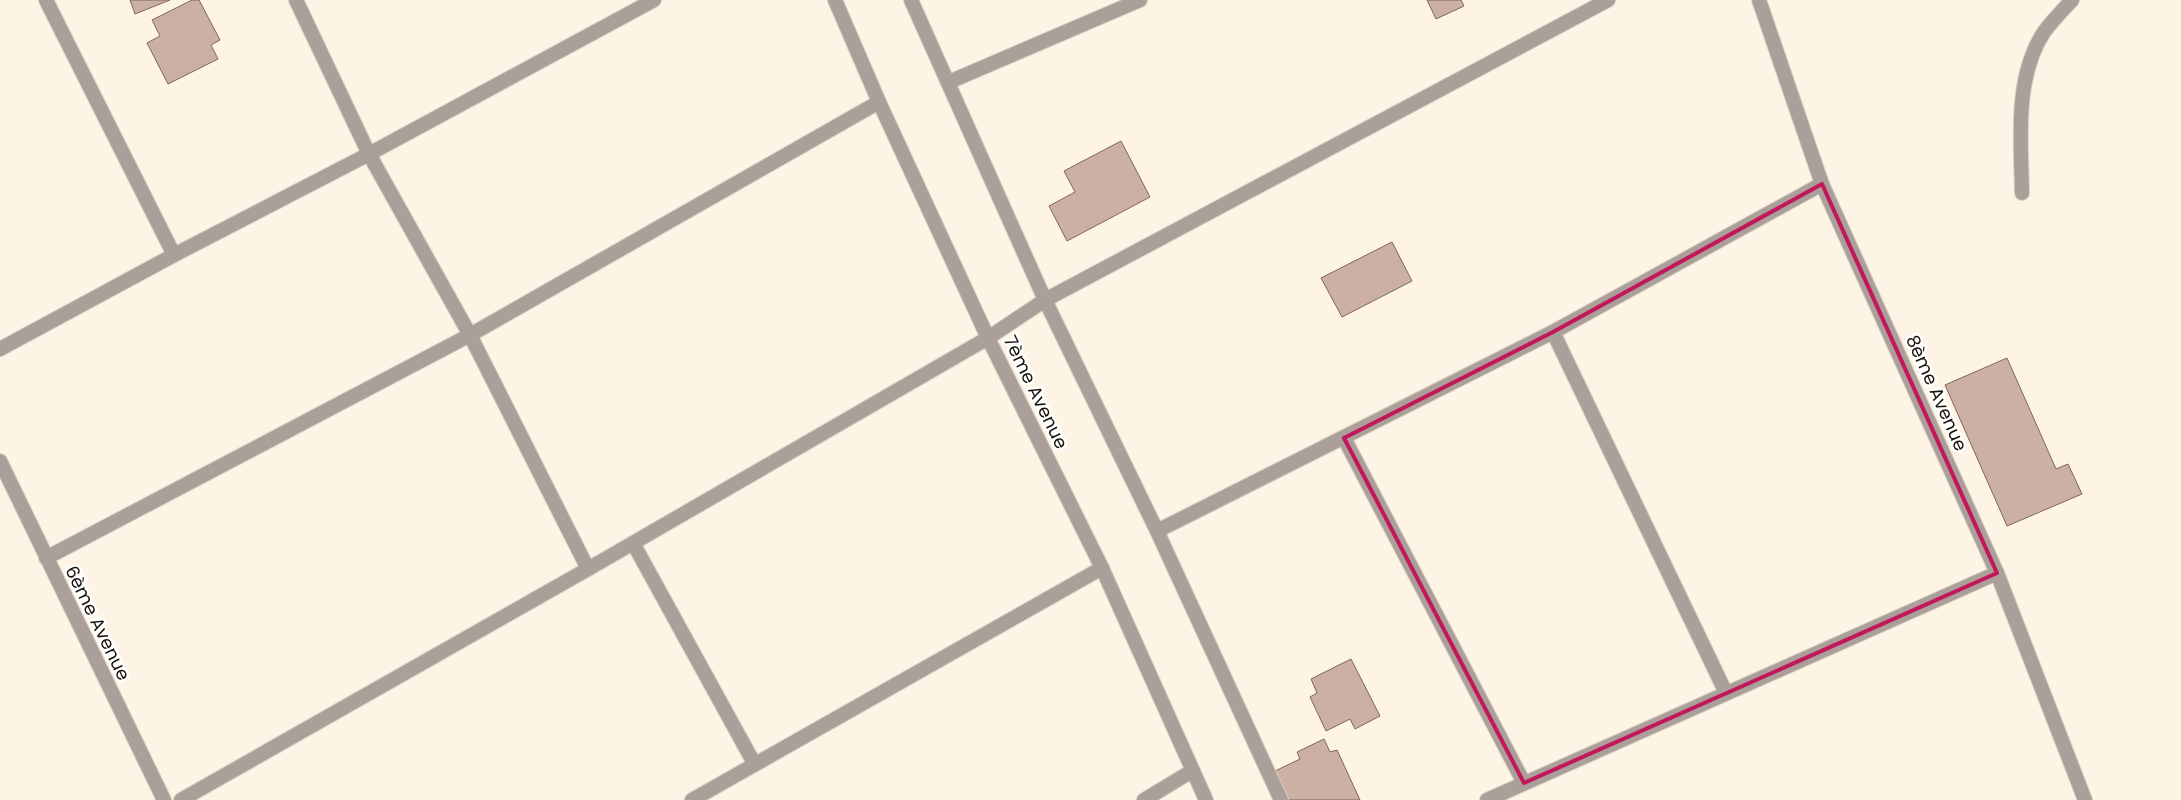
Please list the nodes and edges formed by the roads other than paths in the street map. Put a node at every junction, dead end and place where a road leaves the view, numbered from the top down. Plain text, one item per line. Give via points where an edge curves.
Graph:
1 (46, 0) edge
2 (296, 0) edge
3 (654, 0) edge
4 (835, 0) edge
5 (911, 0) edge
6 (1140, 0) edge
7 (1608, 0) edge
8 (1759, 0) edge
9 (2072, 0) edge
10 (949, 82) junction
11 (879, 102) junction
12 (369, 154) junction
13 (1822, 184) junction
14 (2022, 193) dead end
15 (174, 255) junction
16 (1045, 300) junction
17 (1553, 332) junction
18 (470, 335) junction
19 (988, 338) junction
20 (0, 349) edge
21 (1344, 438) junction
22 (0, 461) edge
23 (1158, 531) junction
24 (633, 543) junction
25 (46, 558) junction
26 (1102, 568) junction
27 (588, 569) junction
28 (1997, 574) junction
29 (1726, 693) junction
30 (754, 763) junction
31 (1192, 771) junction
32 (1524, 783) junction
33 (164, 800) edge
34 (180, 800) edge
35 (692, 800) edge
36 (1144, 800) edge
37 (1206, 800) edge
38 (1281, 800) edge
39 (1487, 800) edge
40 (2085, 800) edge

1 - 15 street
2 - 12 street
3 - 12 street
4 - 11 street, 7ème Avenue
5 - 10 street
6 - 10 street
7 - 16 street
8 - 13 street, 8ème Avenue
9 - 14 street via 2044,32 2028,68 2021,110
10 - 16 street
11 - 18 street
11 - 19 street, 7ème Avenue
12 - 15 street
12 - 18 street
13 - 17 street
13 - 28 street, 8ème Avenue
15 - 20 street
16 - 19 street
16 - 23 street
17 - 21 street
17 - 29 street
18 - 25 street
18 - 27 street
19 - 24 street
19 - 26 street, 7ème Avenue
21 - 23 street
21 - 32 street
22 - 25 street, 6ème Avenue
23 - 38 street
24 - 27 street
24 - 30 street
25 - 33 street, 6ème Avenue
26 - 30 street
26 - 31 street, 7ème Avenue
27 - 34 street
28 - 29 street
28 - 40 street, 8ème Avenue
29 - 32 street
30 - 35 street
31 - 36 street
31 - 37 street, 7ème Avenue
32 - 39 street

